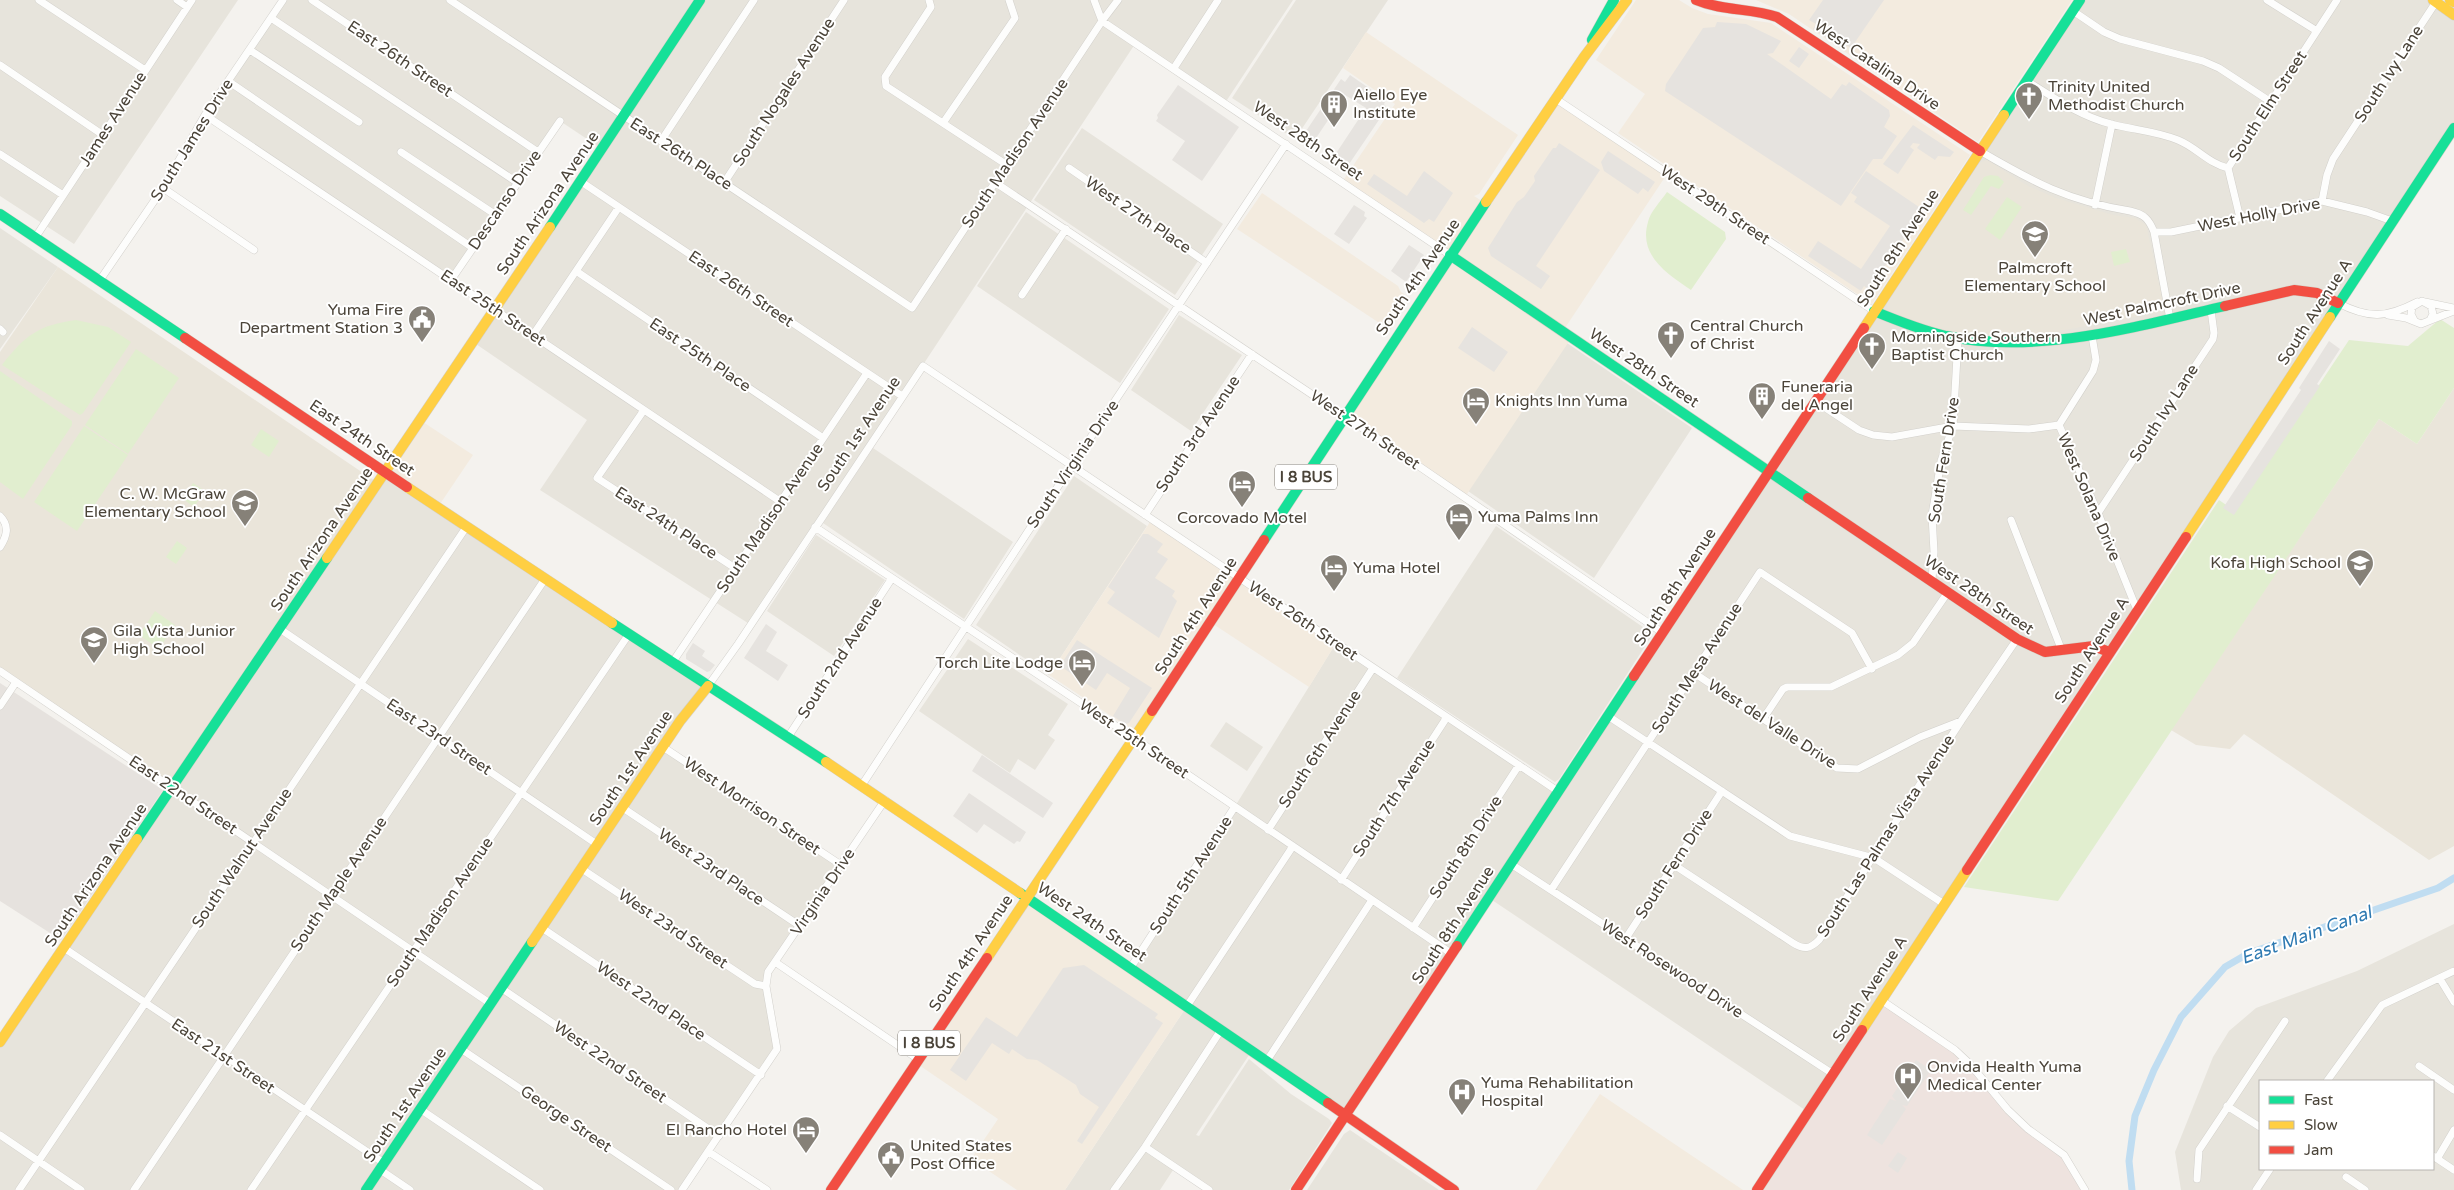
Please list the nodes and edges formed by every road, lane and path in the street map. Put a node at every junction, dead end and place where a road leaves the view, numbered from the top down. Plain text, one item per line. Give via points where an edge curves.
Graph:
1 (39, 0) edge
2 (176, 0) edge
3 (192, 0) edge
4 (283, 0) edge
5 (312, 0) edge
6 (450, 0) edge
7 (700, 0) edge
8 (754, 0) edge
9 (844, 0) edge
10 (929, 0) edge
11 (1009, 0) edge
12 (1094, 0) edge
13 (1118, 0) edge
14 (1218, 0) edge
15 (1614, 0) edge
16 (1627, 0) edge
17 (1696, 0) edge
18 (2080, 0) edge
19 (2267, 0) edge
20 (2337, 0) edge
21 (2450, 0) edge
22 (2434, 1) edge
23 (2454, 2) edge
24 (187, 7) junction
25 (2073, 11) junction
26 (2454, 15) edge
27 (271, 18) junction
28 (1102, 21) junction
29 (2317, 30) junction
30 (250, 50) junction
31 (1584, 57) junction
32 (0, 65) edge
33 (1174, 68) junction
34 (145, 70) junction
35 (2026, 81) junction
36 (228, 82) junction
37 (1556, 99) junction
38 (2270, 102) junction
39 (205, 115) junction
40 (624, 117) junction
41 (560, 121) dead end
42 (359, 122) dead end
43 (943, 123) junction
44 (2112, 124) junction
45 (2454, 128) edge
46 (103, 135) junction
47 (662, 141) junction
48 (1286, 144) junction
49 (1980, 151) junction
50 (400, 152) dead end
51 (538, 152) junction
52 (0, 154) edge
53 (1007, 166) junction
54 (1069, 168) dead end
55 (2228, 168) junction
56 (580, 181) junction
57 (518, 183) junction
58 (724, 183) junction
59 (996, 183) junction
60 (163, 188) junction
61 (63, 196) junction
62 (2322, 201) junction
63 (2095, 205) junction
64 (619, 207) junction
65 (0, 214) edge
66 (496, 215) junction
67 (2240, 218) junction
68 (2392, 221) junction
69 (1066, 229) junction
70 (2154, 232) junction
71 (35, 238) junction
72 (473, 248) junction
73 (254, 250) dead end
74 (1450, 255) junction
75 (1207, 262) junction
76 (576, 271) junction
77 (100, 280) junction
78 (451, 280) junction
79 (1022, 295) dead end
80 (2419, 302) junction
81 (2338, 303) junction
82 (1179, 305) junction
83 (912, 308) joint
84 (494, 310) junction
85 (2211, 310) junction
86 (2454, 310) edge
87 (1874, 311) junction
88 (2386, 314) junction
89 (2170, 319) junction
90 (2414, 320) junction
91 (2430, 320) junction
92 (533, 336) junction
93 (2092, 336) junction
94 (1958, 339) junction
95 (1252, 354) junction
96 (923, 366) joint
97 (868, 373) junction
98 (902, 396) junction
99 (1815, 401) junction
100 (644, 410) junction
101 (1346, 417) junction
102 (2059, 425) junction
103 (1953, 426) junction
104 (823, 438) junction
105 (1072, 465) junction
106 (385, 472) junction
107 (1768, 472) junction
108 (781, 502) junction
109 (2098, 513) junction
110 (1145, 515) junction
111 (0, 516) edge
112 (2011, 520) dead end
113 (466, 526) junction
114 (815, 527) junction
115 (0, 547) edge
116 (736, 568) junction
117 (1238, 577) junction
118 (892, 578) junction
119 (545, 579) junction
120 (1932, 580) junction
121 (1948, 592) junction
122 (2137, 610) junction
123 (966, 626) junction
124 (280, 630) junction
125 (1663, 633) junction
126 (629, 634) junction
127 (2017, 639) junction
128 (2062, 651) junction
129 (2108, 652) junction
130 (672, 663) junction
131 (1373, 668) junction
132 (1872, 669) junction
133 (0, 671) edge
134 (1694, 673) junction
135 (16, 682) junction
136 (360, 684) junction
137 (708, 686) junction
138 (0, 706) edge
139 (1608, 716) junction
140 (1447, 717) junction
141 (1763, 719) junction
142 (1961, 721) junction
143 (438, 737) junction
144 (788, 737) junction
145 (1134, 738) junction
146 (1648, 742) junction
147 (663, 747) junction
148 (1519, 765) junction
149 (862, 785) junction
150 (173, 789) junction
151 (1722, 791) junction
152 (1559, 792) junction
153 (521, 793) junction
154 (885, 800) junction
155 (623, 808) junction
156 (1234, 808) junction
157 (1268, 830) junction
158 (252, 843) junction
159 (598, 845) junction
160 (1293, 846) junction
161 (1874, 858) junction
162 (1511, 864) junction
163 (840, 865) junction
164 (1674, 865) junction
165 (582, 869) junction
166 (1341, 880) junction
167 (1552, 890) junction
168 (331, 896) junction
169 (1027, 896) junction
170 (1372, 900) junction
171 (1944, 904) junction
172 (800, 926) junction
173 (542, 928) junction
174 (1413, 928) junction
175 (1626, 938) junction
176 (64, 948) junction
177 (413, 952) junction
178 (1452, 954) junction
179 (775, 962) junction
180 (1131, 967) junction
181 (2454, 971) edge
182 (2440, 979) junction
183 (766, 986) junction
184 (501, 988) junction
185 (1881, 1000) junction
186 (2454, 1002) edge
187 (144, 1003) junction
188 (491, 1004) junction
189 (1187, 1006) junction
190 (2285, 1021) dead end
191 (1221, 1030) junction
192 (0, 1042) edge
193 (461, 1049) junction
194 (223, 1056) junction
195 (918, 1059) junction
196 (1266, 1062) junction
197 (2419, 1066) dead end
198 (1833, 1074) junction
199 (761, 1075) junction
200 (2327, 1080) edge
201 (2454, 1090) edge
202 (2227, 1106) junction
203 (420, 1109) junction
204 (305, 1111) junction
205 (1346, 1117) junction
206 (2259, 1126) edge
207 (2454, 1130) edge
208 (0, 1135) edge
209 (719, 1136) junction
210 (1145, 1147) junction
211 (709, 1152) junction
212 (2435, 1157) edge
213 (38, 1161) junction
214 (382, 1166) junction
215 (2269, 1170) edge
216 (2454, 1170) edge
217 (2346, 1177) dead end
218 (2197, 1179) dead end
219 (19, 1190) edge
220 (81, 1190) edge
221 (134, 1190) edge
222 (251, 1190) edge
223 (366, 1190) edge
224 (410, 1190) edge
225 (540, 1190) edge
226 (671, 1190) edge
227 (682, 1190) edge
228 (767, 1190) edge
229 (831, 1190) edge
230 (1114, 1190) edge
231 (1209, 1190) edge
232 (1296, 1190) edge
233 (1454, 1190) edge
234 (1757, 1190) edge
235 (2085, 1190) edge
236 (2256, 1190) edge
237 (2365, 1190) edge

1 - 34 street
2 - 24 street
3 - 24 street, James Avenue
4 - 27 street, South James Drive
5 - 51 street, East 26th Street
6 - 40 street, East 26th Place
7 - 40 street, South Arizona Avenue
8 - 47 street
9 - 58 street, South Nogales Avenue
10 - 43 street via 931,7 885,77 886,86
11 - 43 street via 1015,18
12 - 28 street
13 - 28 street, South Madison Avenue
14 - 33 street
15 - 31 street, South 4th Avenue / I 8 BUS
16 - 31 street, South 4th Avenue / I 8 BUS
17 - 49 street, West Catalina Drive via 1716,7 1756,10 1777,17
18 - 25 street, South 8th Avenue
19 - 29 street
20 - 29 street, South Elm Street
21 - 23 street
22 - 26 street
22 - 62 street, South Ivy Lane via 2333,159
24 - 34 street, James Avenue
25 - 35 street, South 8th Avenue
25 - 38 street via 2120,39 2219,68
27 - 30 street, South James Drive
27 - 57 street
28 - 33 street, West 28th Street
28 - 53 street, South Madison Avenue
29 - 38 street, South Elm Street
30 - 36 street, South James Drive
30 - 42 street
31 - 37 street, South 4th Avenue / I 8 BUS
32 - 46 street
33 - 48 street, West 28th Street
34 - 46 street, James Avenue
35 - 44 street via 2066,106
35 - 49 street, South 8th Avenue
36 - 39 street, South James Drive
36 - 72 street
37 - 74 street, South 4th Avenue / I 8 BUS
37 - 87 street, West 29th Street
38 - 55 street, South Elm Street
39 - 60 street, South James Drive
39 - 78 street, East 25th Street
40 - 47 street, East 26th Place
40 - 56 street, South Arizona Avenue
41 - 51 street, Descanso Drive
43 - 53 street
44 - 55 street via 2180,141
44 - 63 street
45 - 68 street, South Avenue A
46 - 61 street, James Avenue
47 - 58 street, East 26th Place
48 - 74 street, West 28th Street
48 - 75 street, South Virginia Drive
49 - 63 street via 2048,189
49 - 87 street, South 8th Avenue
50 - 66 street
51 - 57 street, Descanso Drive
52 - 61 street
53 - 59 street, South Madison Avenue
54 - 75 street, West 27th Place
55 - 67 street, South Elm Street
56 - 64 street, East 26th Street
56 - 84 street, South Arizona Avenue
57 - 66 street, Descanso Drive
58 - 83 street, East 26th Place
59 - 69 street, West 27th Street
59 - 83 street, South Madison Avenue
60 - 73 street
60 - 77 street, South James Drive
61 - 71 street, James Avenue
62 - 67 street, West Holly Drive
62 - 68 street, West Holly Drive
63 - 70 street via 2138,213 2150,221
64 - 76 street
64 - 97 street, East 26th Street
65 - 71 street, East 24th Street
66 - 72 street, Descanso Drive
67 - 70 street, West Holly Drive via 2172,232
68 - 81 street, South Avenue A
69 - 79 street
69 - 82 street, West 27th Street
70 - 89 street
71 - 77 street, East 24th Street
72 - 78 street, Descanso Drive
74 - 101 street, South 4th Avenue / I 8 BUS
74 - 107 street, West 28th Street
75 - 82 street, South Virginia Drive
76 - 92 street
76 - 104 street, East 25th Place
77 - 106 street, East 24th Street
78 - 84 street, East 25th Street
80 - 86 street
80 - 88 street
80 - 90 street via 2411,310
80 - 91 street via 2431,306 2433,314
81 - 85 street, West Palmcroft Drive via 2317,293 2294,290
81 - 88 street via 2363,314
81 - 122 street, South Avenue A
82 - 95 street, West 27th Street
82 - 105 street, South Virginia Drive
84 - 92 street, East 25th Street
84 - 106 street, South Arizona Avenue
85 - 89 street, West Palmcroft Drive
85 - 109 street, South Ivy Lane via 2213,339
86 - 91 street
87 - 94 street, West Palmcroft Drive via 1916,330
87 - 99 street, South 8th Avenue
88 - 90 street
89 - 93 street, West Palmcroft Drive
90 - 91 street via 2421,324
92 - 100 street, East 25th Street
93 - 94 street, West Palmcroft Drive via 2016,344
93 - 102 street via 2096,360 2093,371
94 - 103 street, South Fern Drive
95 - 101 street, West 27th Street
95 - 110 street, South 3rd Avenue
96 - 98 street, South 1st Avenue
96 - 105 street, West 26th Street
97 - 98 street, East 26th Street
97 - 104 street, South Madison Avenue
98 - 114 street, South 1st Avenue
99 - 103 street, West Solana Drive via 1859,430 1873,435 1892,437
99 - 107 street, South 8th Avenue
100 - 108 street, East 25th Street
100 - 116 street, East 24th Place via 597,478
101 - 117 street, South 4th Avenue / I 8 BUS
101 - 125 street, West 27th Street
102 - 103 street, West Solana Drive via 2029,429
102 - 109 street, West Solana Drive
103 - 120 street, South Fern Drive via 1941,461 1932,515
104 - 108 street, South Madison Avenue
105 - 110 street, West 26th Street
105 - 123 street, South Virginia Drive
106 - 113 street, East 24th Street
106 - 124 street, South Arizona Avenue
107 - 120 street, West 28th Street
107 - 125 street, South 8th Avenue
108 - 116 street, South Madison Avenue
109 - 122 street, West Solana Drive
110 - 117 street, West 26th Street
111 - 115 street via 7,525 6,537
112 - 128 street
113 - 119 street, East 24th Street
113 - 136 street, South Walnut Avenue
114 - 118 street, West 25th Street
114 - 137 street, South 1st Avenue
116 - 130 street, South Madison Avenue
117 - 131 street, West 26th Street
117 - 145 street, South 4th Avenue / I 8 BUS
118 - 123 street, West 25th Street
118 - 144 street, South 2nd Avenue
119 - 126 street, East 24th Street
119 - 143 street, South Maple Avenue
120 - 121 street, West 28th Street
121 - 127 street, West 28th Street
121 - 132 street via 1913,643
122 - 129 street, South Avenue A
123 - 145 street, West 25th Street
123 - 149 street, South Virginia Drive
124 - 136 street, East 23rd Street
124 - 150 street, South Arizona Avenue
125 - 139 street, South 8th Avenue
126 - 130 street, East 24th Street
126 - 153 street, South Madison Avenue
127 - 128 street, West 28th Street via 2040,651
127 - 142 street, South Las Palmas Vista Avenue
128 - 129 street, West 28th Street via 2097,646
129 - 171 street, South Avenue A
130 - 137 street, East 24th Street
131 - 140 street, West 26th Street
131 - 157 street, South 6th Avenue
132 - 134 street, South Mesa Avenue via 1852,633 1760,572
132 - 141 street via 1831,687 1782,689
133 - 135 street, East 22nd Street
134 - 141 street, West del Valle Drive
134 - 146 street, South Mesa Avenue
135 - 138 street
135 - 150 street, East 22nd Street
136 - 143 street, East 23rd Street
136 - 158 street, South Walnut Avenue
137 - 144 street, West 24th Street
137 - 147 street, South 1st Avenue
139 - 146 street
139 - 152 street, South 8th Avenue
140 - 148 street, West 26th Street
140 - 166 street, South 7th Avenue
141 - 142 street, West del Valle Drive via 1838,768 1858,769 1920,737
142 - 161 street, South Las Palmas Vista Avenue
143 - 153 street, East 23rd Street
143 - 168 street, South Maple Avenue
144 - 149 street, West 24th Street
145 - 156 street, West 25th Street
145 - 169 street, South 4th Avenue / I 8 BUS
146 - 151 street
146 - 167 street, South Mesa Avenue
147 - 155 street, South 1st Avenue
147 - 163 street, West Morrison Street
148 - 152 street, West 26th Street
148 - 174 street, South 8th Drive
149 - 154 street, West 24th Street
150 - 158 street, East 22nd Street
150 - 176 street, South Arizona Avenue
151 - 161 street via 1790,836
151 - 164 street, South Fern Drive
152 - 162 street, South 8th Avenue
153 - 159 street, East 23rd Street
153 - 177 street, South Madison Avenue
154 - 163 street, Virginia Drive
154 - 169 street, West 24th Street
155 - 159 street, South 1st Avenue
155 - 172 street, West 23rd Place
156 - 157 street, West 25th Street
156 - 180 street, South 5th Avenue
157 - 160 street, West 25th Street
158 - 168 street, East 22nd Street
158 - 187 street, South Walnut Avenue
159 - 165 street, South 1st Avenue
160 - 166 street, West 25th Street
160 - 189 street
161 - 164 street, South Las Palmas Vista Avenue via 1811,948 1802,948
161 - 171 street
162 - 167 street, West Rosewood Drive
162 - 178 street, South 8th Avenue
163 - 172 street, Virginia Drive
164 - 175 street, South Fern Drive
165 - 173 street, South 1st Avenue
165 - 183 street, West 23rd Street via 755,984
166 - 170 street, West 25th Street
167 - 175 street, West Rosewood Drive
168 - 177 street, East 22nd Street
168 - 194 street, South Maple Avenue
169 - 180 street, West 24th Street
169 - 195 street, South 4th Avenue / I 8 BUS
170 - 174 street, West 25th Street
170 - 196 street
171 - 185 street, South Avenue A
172 - 179 street, Virginia Drive
173 - 184 street, South 1st Avenue
173 - 199 street, West 22nd Place
174 - 178 street, West 25th Street
175 - 198 street, West Rosewood Drive
176 - 187 street, East 21st Street
176 - 192 street, South Arizona Avenue
177 - 188 street, East 22nd Street
177 - 204 street, South Madison Avenue
178 - 205 street, South 8th Avenue
179 - 183 street, Virginia Drive
179 - 195 street
180 - 189 street, West 24th Street
181 - 182 street
182 - 186 street
182 - 200 street via 2382,1005
183 - 199 street via 777,1049
184 - 188 street, South 1st Avenue
184 - 209 street, West 22nd Street
185 - 198 street, South Avenue A
185 - 235 street via 1955,1050 2008,1110 2064,1155
187 - 194 street, East 21st Street
187 - 213 street, South Walnut Avenue
188 - 193 street, South 1st Avenue
189 - 191 street, West 24th Street
190 - 202 street
191 - 196 street, West 24th Street
191 - 210 street
193 - 203 street, South 1st Avenue
193 - 226 street, George Street
194 - 204 street, East 21st Street
194 - 221 street, South Maple Avenue
195 - 229 street, South 4th Avenue / I 8 BUS
196 - 205 street, West 24th Street
197 - 201 street
198 - 234 street, South Avenue A
199 - 209 street
202 - 206 street
202 - 218 street via 2198,1150
203 - 214 street, South 1st Avenue
203 - 225 street
204 - 214 street, East 21st Street
204 - 222 street, South Madison Avenue
205 - 232 street, South 8th Avenue
205 - 233 street, West 24th Street
207 - 212 street
208 - 213 street
209 - 211 street
210 - 230 street
210 - 231 street
211 - 227 street
211 - 228 street
212 - 216 street
213 - 219 street, South Walnut Avenue
213 - 220 street
214 - 223 street, South 1st Avenue
214 - 224 street, East 21st Street
215 - 236 street
217 - 237 street

